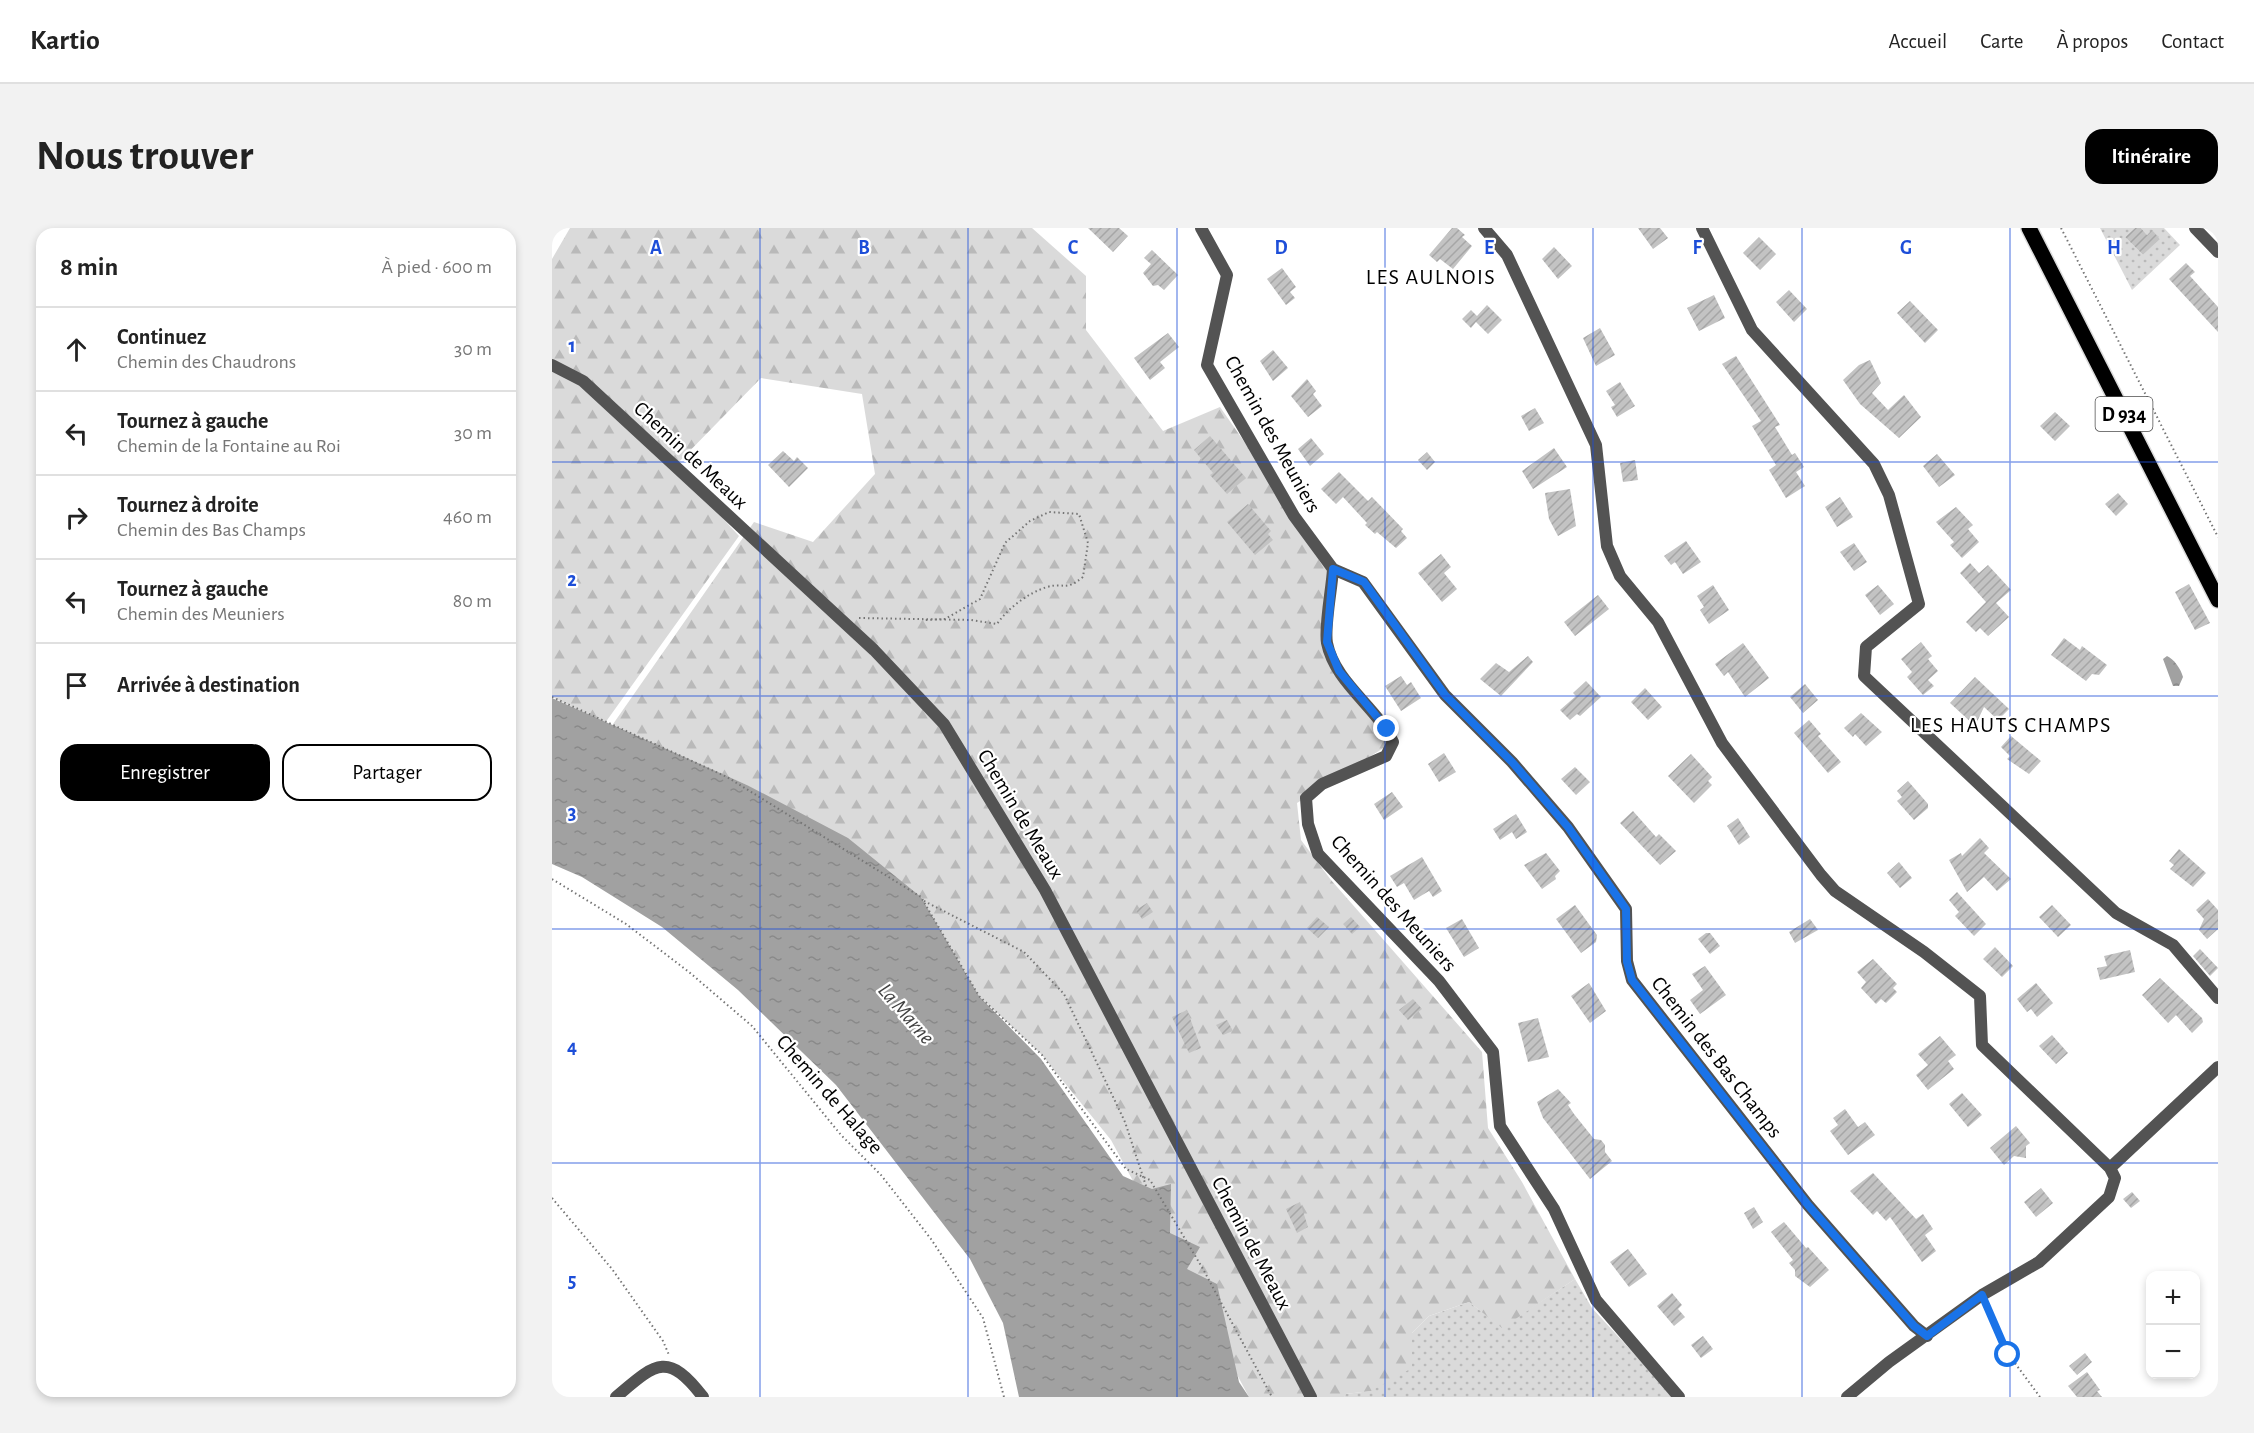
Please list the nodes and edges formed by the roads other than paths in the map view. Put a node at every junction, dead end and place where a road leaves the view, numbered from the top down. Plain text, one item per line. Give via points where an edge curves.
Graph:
1 (1201, 228) edge
2 (1484, 228) edge
3 (1702, 228) edge
4 (2029, 228) edge
5 (2195, 228) edge
6 (2218, 252) edge
7 (552, 365) edge
8 (1333, 569) junction
9 (2218, 600) edge
10 (2218, 998) edge
11 (2218, 1067) edge
12 (2110, 1168) junction
13 (1927, 1336) junction
14 (616, 1397) edge
15 (703, 1397) edge
16 (1311, 1397) edge
17 (1679, 1397) edge
18 (1846, 1397) edge

1 - 8 street, Chemin des Meuniers via 1227,274 1208,365 1294,516
2 - 12 street via 1508,255 1596,445 1612,561 1658,622 1722,743 1835,891 1980,996 1982,1045
3 - 10 street via 1752,330 1874,464 1889,495 1919,604 1866,647 1864,676 2116,913 2173,945
4 - 9 main road, D 934
5 - 6 street
7 - 16 street, Chemin de Meaux via 583,381 841,620 944,724 1046,890
8 - 13 street, Chemin des Bas Champs via 1364,582 1445,695 1512,762 1568,827 1626,909 1627,962 1632,980 1808,1205
8 - 17 street, Chemin des Meuniers via 1327,642 1339,671 1387,729 1393,742 1386,756 1322,784 1306,798 1308,824 1318,854 1439,981 1493,1052 1500,1126 1554,1209 1596,1300
11 - 12 street
12 - 13 street via 2115,1178 2109,1197 2095,1211 2039,1262 1982,1295
13 - 18 street
14 - 15 street via 642,1375 662,1366 673,1366 688,1377

